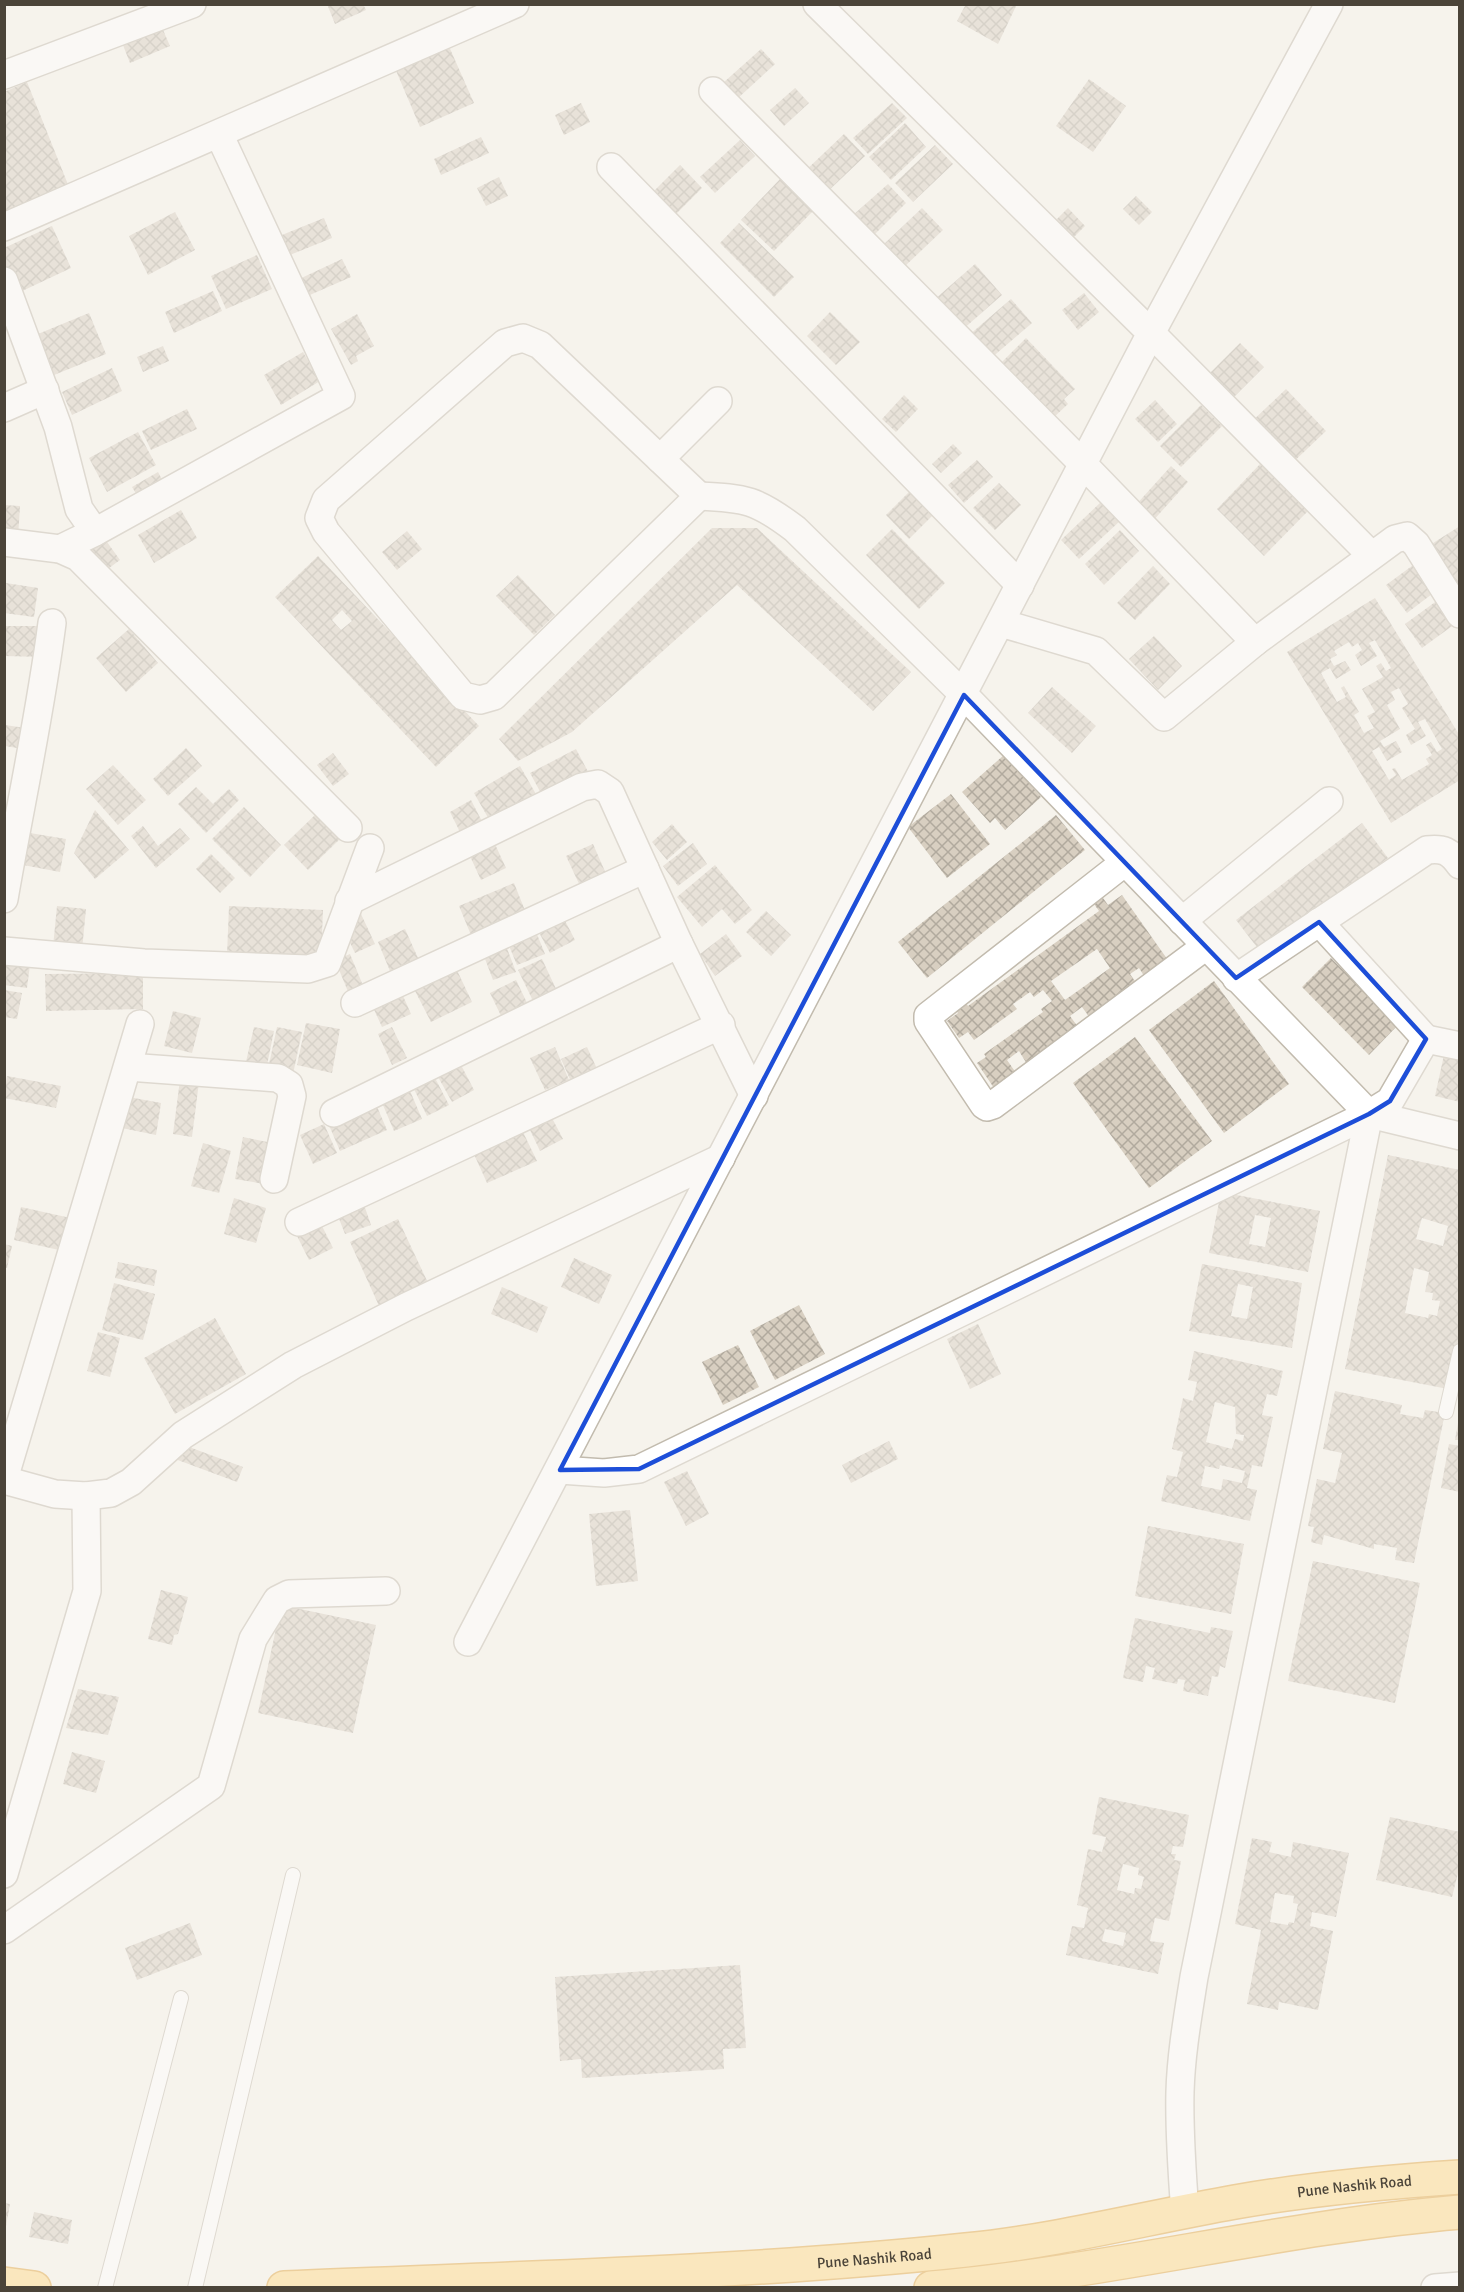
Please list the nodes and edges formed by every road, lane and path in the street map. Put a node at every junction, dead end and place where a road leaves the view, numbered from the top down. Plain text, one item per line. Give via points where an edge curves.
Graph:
1 (192, 4) edge
2 (817, 4) edge
3 (1329, 4) edge
4 (498, 8) edge
5 (4, 75) edge
6 (713, 92) dead end
7 (219, 134) junction
8 (611, 167) dead end
9 (4, 227) edge
10 (4, 281) edge
11 (1151, 333) junction
12 (45, 390) junction
13 (718, 401) dead end
14 (4, 408) edge
15 (660, 459) junction
16 (1082, 463) junction
17 (699, 496) junction
18 (95, 532) junction
19 (4, 542) edge
20 (60, 549) junction
21 (1371, 555) junction
22 (1020, 585) junction
23 (1460, 614) edge
24 (52, 623) dead end
25 (1001, 623) junction
26 (1255, 642) junction
27 (964, 695) junction
28 (1329, 801) dead end
29 (12, 802) edge
30 (348, 828) dead end
31 (370, 848) dead end
32 (1125, 862) junction
33 (1460, 865) edge
34 (645, 869) junction
35 (7, 870) edge
36 (4, 899) edge
37 (349, 901) junction
38 (1182, 921) junction
39 (1319, 922) junction
40 (679, 944) junction
41 (1206, 946) junction
42 (4, 951) edge
43 (1236, 978) junction
44 (355, 1003) dead end
45 (140, 1024) dead end
46 (721, 1026) junction
47 (1426, 1039) junction
48 (1460, 1046) edge
49 (128, 1067) junction
50 (754, 1096) junction
51 (334, 1113) dead end
52 (1369, 1114) junction
53 (1460, 1136) edge
54 (722, 1158) junction
55 (274, 1179) dead end
56 (299, 1222) dead end
57 (1460, 1351) edge
58 (1446, 1412) dead end
59 (560, 1470) junction
60 (4, 1480) edge
61 (86, 1496) junction
62 (386, 1591) dead end
63 (468, 1642) dead end
64 (4, 1874) edge
65 (293, 1875) dead end
66 (4, 1930) edge
67 (181, 1998) dead end
68 (1460, 2177) edge
69 (1460, 2212) edge
70 (1185, 2213) junction
71 (4, 2284) edge
72 (1460, 2286) edge
73 (34, 2288) edge
74 (105, 2288) edge
75 (195, 2288) edge
76 (284, 2288) edge
77 (931, 2288) edge
78 (1435, 2288) edge

1 - 5 street
2 - 11 street
3 - 11 street
4 - 7 street
6 - 16 street
7 - 9 street
7 - 18 street via 341,396
8 - 22 street
10 - 12 street
11 - 16 street
11 - 21 street
12 - 14 street
12 - 18 street via 80,510
13 - 15 street
15 - 17 street
15 - 17 street via 540,345 523,338 505,344 326,500 319,518 326,532 463,696 480,700 494,696
16 - 22 street
16 - 26 street
17 - 27 street via 741,498 770,510
18 - 20 street
19 - 20 street
20 - 30 street via 78,557
21 - 23 street via 1407,536
21 - 26 street
22 - 25 street
24 - 29 street via 40,711
25 - 26 street via 1096,651 1164,717
25 - 27 street
27 - 32 street
27 - 50 street
28 - 38 street
29 - 35 street
31 - 37 street
32 - 38 street
32 - 41 street via 928,1016 984,1105 993,1105
33 - 39 street via 1441,848 1427,850
34 - 37 street via 610,792 598,784 582,787
34 - 40 street
34 - 44 street
35 - 36 street
37 - 42 street via 327,963 308,969 144,963
38 - 41 street
39 - 43 street
39 - 47 street
40 - 46 street
40 - 51 street
41 - 43 street
43 - 52 street
45 - 49 street
46 - 50 street
46 - 56 street
47 - 48 street
47 - 52 street via 1390,1101
49 - 55 street via 278,1078 289,1085 292,1096
49 - 60 street
50 - 54 street
52 - 53 street
52 - 59 street via 639,1469 604,1473
52 - 70 street via 1194,1977 1180,2090
54 - 59 street
54 - 61 street via 406,1307 293,1365 183,1434 131,1482 111,1492
57 - 58 lane
59 - 63 street
60 - 61 street via 55,1494
61 - 64 street via 87,1591
62 - 66 street via 289,1594 277,1600 253,1639 211,1786
65 - 75 lane
67 - 74 lane
68 - 70 highway, Pune Nashik Road via 1326,2190
69 - 77 highway via 1382,2219 1069,2271
70 - 76 highway, Pune Nashik Road via 967,2250 687,2271
71 - 73 highway
72 - 78 street

